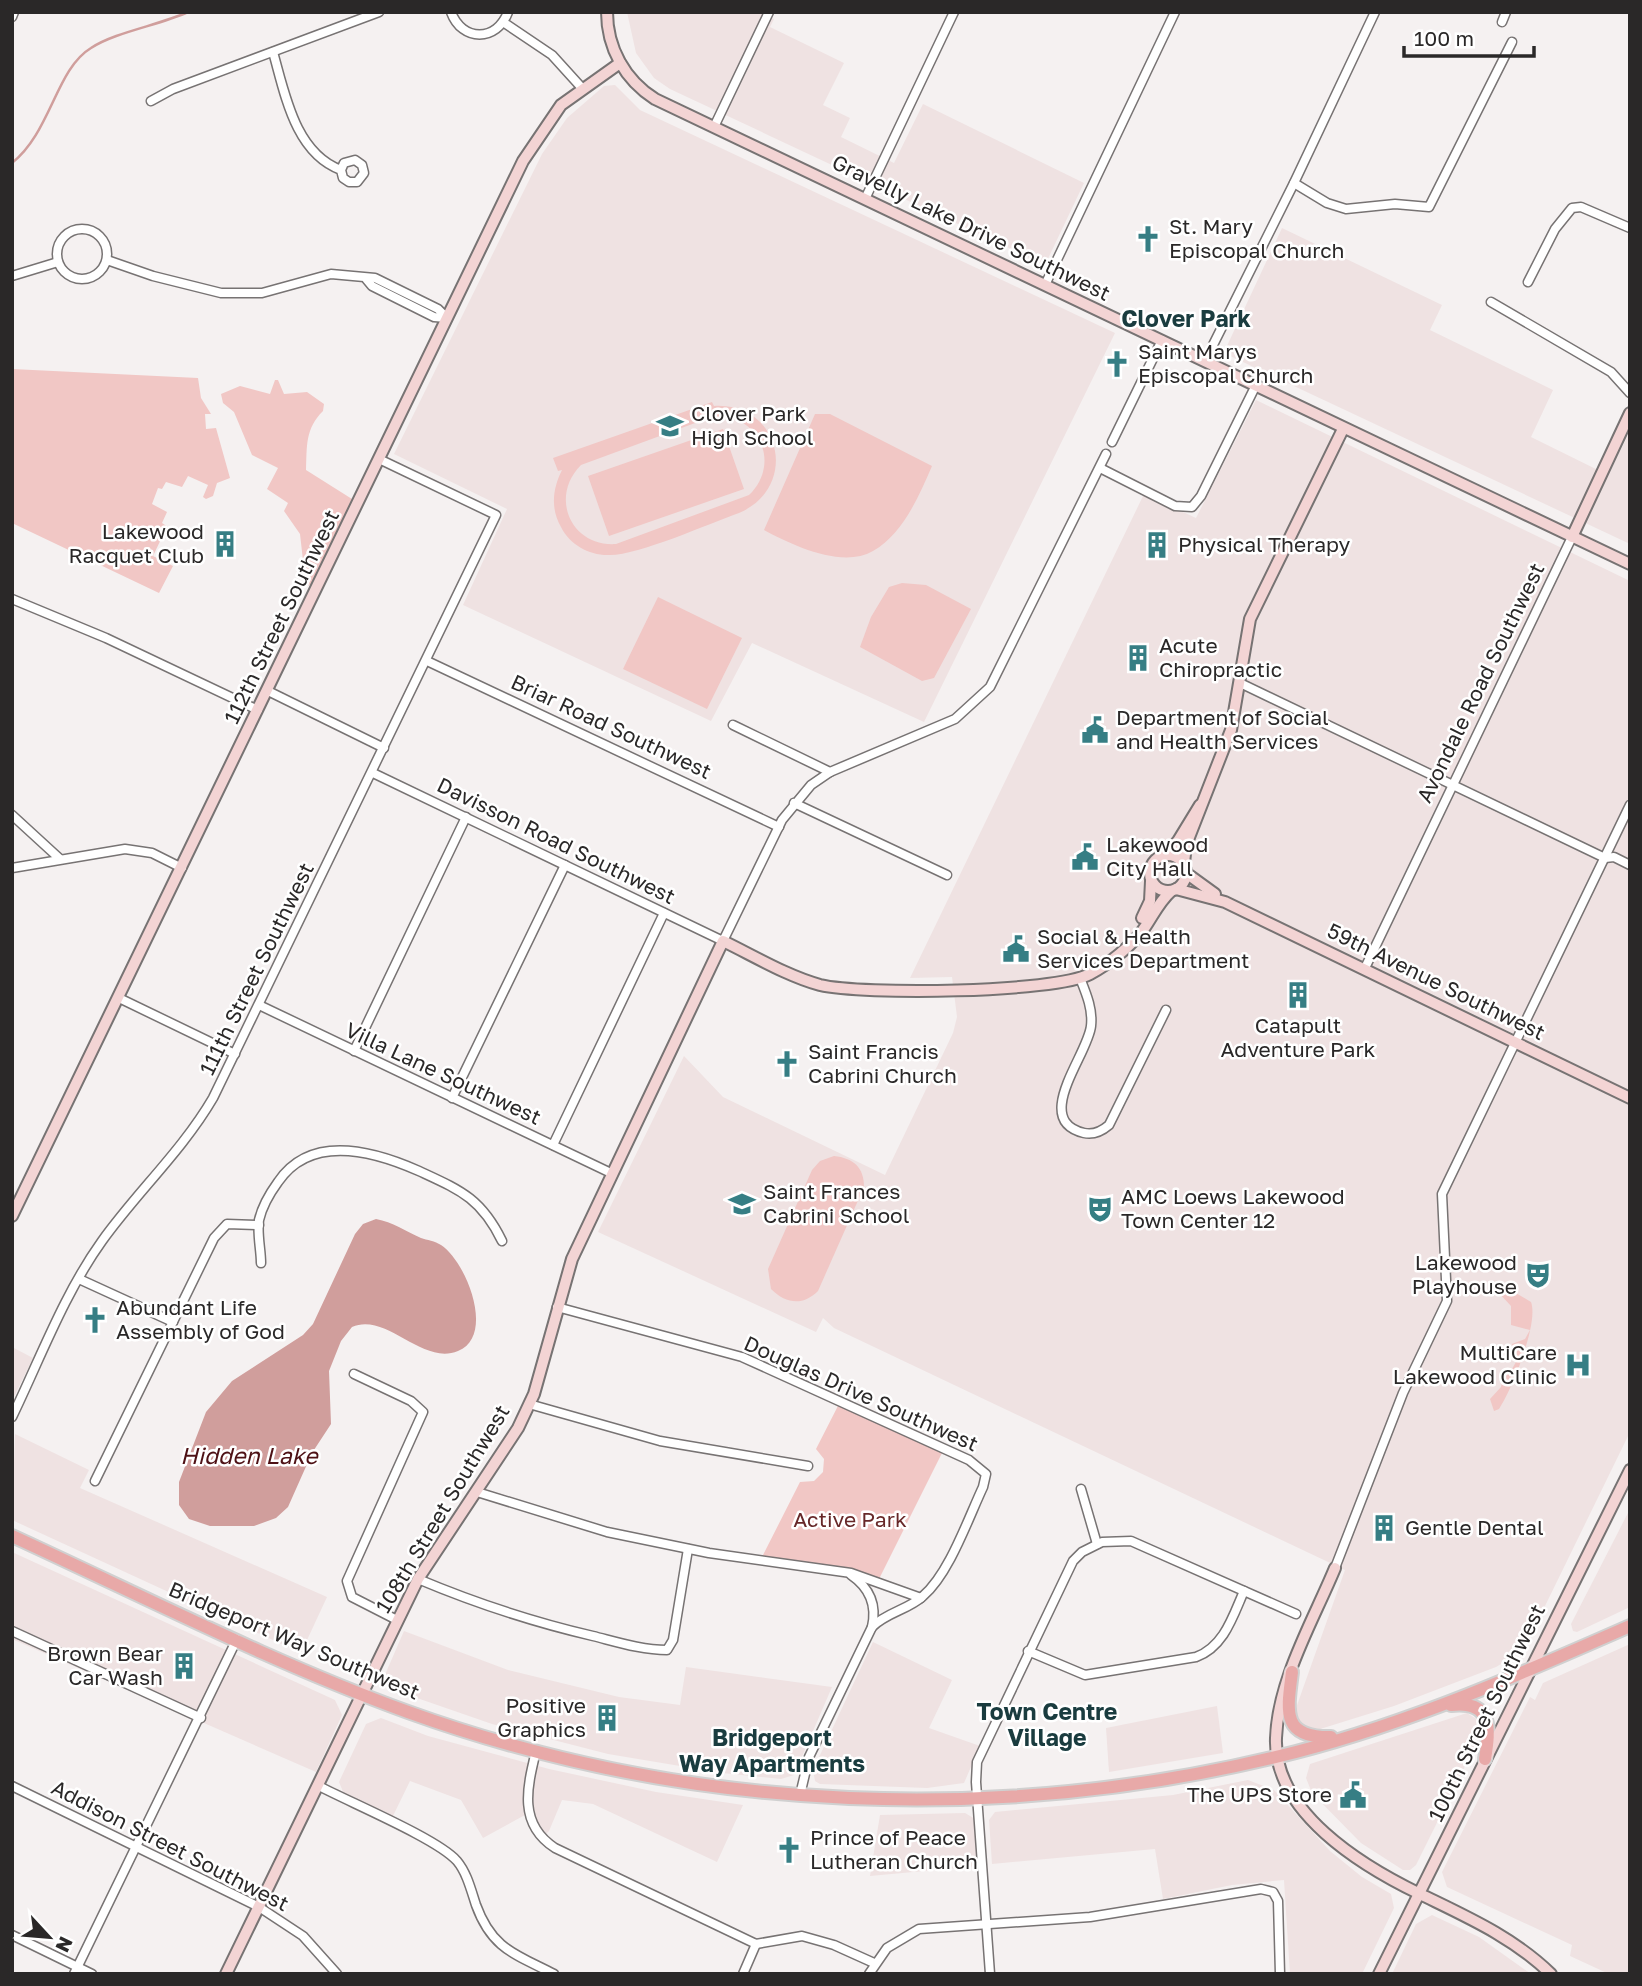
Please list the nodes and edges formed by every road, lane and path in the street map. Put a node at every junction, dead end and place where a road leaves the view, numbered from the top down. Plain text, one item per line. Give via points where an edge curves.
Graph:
1 (15, 12) edge
2 (379, 12) edge
3 (451, 12) edge
4 (508, 12) edge
5 (607, 12) edge
6 (769, 12) edge
7 (954, 12) edge
8 (1175, 12) edge
9 (1374, 12) edge
10 (1506, 12) edge
11 (12, 17) edge
12 (503, 22) junction
13 (1502, 22) dead end
14 (1511, 42) dead end
15 (273, 52) junction
16 (620, 63) junction
17 (581, 87) junction
18 (151, 101) dead end
19 (714, 127) junction
20 (341, 170) dead end
21 (1294, 183) junction
22 (865, 199) junction
23 (1630, 228) edge
24 (107, 260) junction
25 (58, 262) junction
26 (12, 275) edge
27 (1528, 282) dead end
28 (1045, 285) junction
29 (1491, 302) dead end
30 (447, 318) junction
31 (1162, 340) junction
32 (1205, 361) junction
33 (1255, 385) junction
34 (1630, 393) edge
35 (1630, 413) edge
36 (1343, 429) junction
37 (1112, 442) dead end
38 (1107, 454) dead end
39 (379, 459) junction
40 (1100, 468) junction
41 (1572, 537) junction
42 (1630, 564) edge
43 (12, 599) edge
44 (427, 661) junction
45 (1240, 683) junction
46 (268, 691) junction
47 (258, 710) junction
48 (733, 725) dead end
49 (384, 748) junction
50 (830, 772) junction
51 (373, 773) junction
52 (1453, 784) junction
53 (1204, 800) junction
54 (794, 803) junction
55 (1630, 805) edge
56 (12, 816) edge
57 (466, 817) junction
58 (779, 827) junction
59 (1167, 854) junction
60 (1605, 858) junction
61 (60, 859) junction
62 (1630, 864) edge
63 (565, 865) junction
64 (12, 868) edge
65 (182, 868) junction
66 (1185, 868) junction
67 (947, 875) dead end
68 (1151, 881) junction
69 (1174, 890) junction
70 (1225, 902) junction
71 (664, 913) junction
72 (723, 942) junction
73 (1128, 945) junction
74 (1365, 968) junction
75 (1080, 978) junction
76 (119, 998) junction
77 (259, 1005) junction
78 (1166, 1010) dead end
79 (1516, 1042) junction
80 (354, 1051) junction
81 (235, 1054) junction
82 (452, 1098) junction
83 (1630, 1098) edge
84 (553, 1145) junction
85 (613, 1174) junction
86 (12, 1216) edge
87 (259, 1225) junction
88 (502, 1241) dead end
89 (261, 1263) dead end
90 (79, 1279) junction
91 (558, 1307) junction
92 (173, 1322) junction
93 (354, 1374) dead end
94 (529, 1404) junction
95 (12, 1417) edge
96 (808, 1466) dead end
97 (1630, 1470) edge
98 (95, 1481) dead end
99 (1081, 1489) dead end
100 (477, 1492) junction
101 (12, 1536) edge
102 (1097, 1544) junction
103 (688, 1549) junction
104 (1335, 1568) joint
105 (837, 1571) junction
106 (418, 1579) junction
107 (1244, 1591) junction
108 (921, 1598) junction
109 (1296, 1614) dead end
110 (397, 1620) junction
111 (1630, 1626) edge
112 (872, 1627) junction
113 (12, 1631) edge
114 (237, 1639) junction
115 (1028, 1651) junction
116 (1529, 1671) junction
117 (1292, 1672) junction
118 (362, 1694) junction
119 (1430, 1709) junction
120 (201, 1718) junction
121 (1345, 1737) junction
122 (536, 1751) junction
123 (1277, 1756) junction
124 (1485, 1759) junction
125 (12, 1786) edge
126 (319, 1786) junction
127 (800, 1795) junction
128 (977, 1798) junction
129 (136, 1846) junction
130 (1419, 1894) junction
131 (259, 1907) junction
132 (986, 1924) junction
133 (12, 1935) edge
134 (757, 1944) junction
135 (874, 1963) junction
136 (76, 1970) edge
137 (92, 1974) edge
138 (226, 1974) edge
139 (337, 1974) edge
140 (554, 1974) edge
141 (743, 1974) edge
142 (869, 1974) edge
143 (990, 1974) edge
144 (1280, 1974) edge
145 (1379, 1974) edge
146 (1551, 1974) edge

1 - 11 street
2 - 15 street
3 - 12 street via 454,22 469,34 488,34
4 - 12 street
5 - 16 street, Gravelly Lake Drive Southwest via 608,34
6 - 19 street
7 - 22 street
8 - 28 street
9 - 21 street
10 - 13 street
12 - 17 street via 552,55
14 - 21 street via 1429,207 1395,204 1346,209
15 - 18 street
15 - 20 street via 307,145 321,160
16 - 17 street, 112th Street Southwest
16 - 19 street, Gravelly Lake Drive Southwest via 646,93
17 - 30 street, 112th Street Southwest via 540,131
19 - 22 street, Gravelly Lake Drive Southwest
21 - 32 street
22 - 28 street, Gravelly Lake Drive Southwest
23 - 27 street via 1581,207 1573,208 1555,229
24 - 25 street via 98,274 83,279 68,275
24 - 25 street via 100,236 85,228 62,238
24 - 30 street via 221,293 274,291 331,274 354,275 434,317
25 - 26 street
28 - 31 street, Gravelly Lake Drive Southwest
29 - 34 street via 1611,372
30 - 39 street, 112th Street Southwest
31 - 32 street, Gravelly Lake Drive Southwest
31 - 37 street
32 - 33 street, Gravelly Lake Drive Southwest
33 - 36 street, Gravelly Lake Drive Southwest
33 - 40 street via 1192,507 1178,507
35 - 41 street, Avondale Road Southwest
36 - 41 street, Gravelly Lake Drive Southwest
36 - 45 street via 1250,619
38 - 40 street
39 - 44 street, 111th Street Southwest via 496,514
39 - 46 street, 112th Street Southwest
40 - 50 street via 1018,636 983,696 944,725
41 - 42 street, Gravelly Lake Drive Southwest
41 - 52 street, Avondale Road Southwest
43 - 47 street
44 - 49 street, 111th Street Southwest
44 - 58 street, Briar Road Southwest
45 - 52 street
45 - 53 street via 1228,737
46 - 47 street, 112th Street Southwest
46 - 49 street
47 - 65 street, 112th Street Southwest
48 - 50 street
49 - 51 street, 111th Street Southwest
50 - 54 street
51 - 57 street, Davisson Road Southwest
51 - 77 street, 111th Street Southwest
52 - 60 street
52 - 74 street, Avondale Road Southwest
53 - 59 street
53 - 66 street via 1186,845
54 - 58 street
54 - 67 street
55 - 60 street
56 - 61 street
57 - 63 street, Davisson Road Southwest
57 - 80 street
58 - 72 street
59 - 66 street via 1177,856
59 - 68 street via 1152,863
60 - 62 street
60 - 79 street
61 - 64 street
61 - 65 street via 134,849
63 - 71 street, Davisson Road Southwest
63 - 82 street
65 - 76 street, 112th Street Southwest
66 - 69 street via 1184,882
66 - 70 street, 59th Avenue Southwest
68 - 69 street via 1159,890
68 - 73 street via 1150,901
69 - 70 street, 59th Avenue Southwest
69 - 73 street
70 - 74 street, 59th Avenue Southwest
71 - 72 street, Davisson Road Southwest
71 - 84 street
72 - 75 street via 803,979 847,989 1041,985
72 - 85 street, 108th Street Southwest
73 - 75 street
74 - 79 street, 59th Avenue Southwest
75 - 78 street via 1091,1024 1060,1111 1066,1122 1082,1132 1097,1132 1109,1125
76 - 81 street
76 - 86 street, 112th Street Southwest
77 - 80 street, Villa Lane Southwest
77 - 81 street, 111th Street Southwest
79 - 83 street, 59th Avenue Southwest
79 - 104 street via 1442,1194 1447,1301 1404,1392
80 - 82 street, Villa Lane Southwest
81 - 90 street, 111th Street Southwest via 195,1126 113,1226
82 - 84 street, Villa Lane Southwest
84 - 85 street, Villa Lane Southwest
85 - 91 street, 108th Street Southwest via 572,1259
87 - 88 street via 267,1199 290,1166 320,1152 345,1151 397,1162 470,1196 491,1219
87 - 89 street
87 - 92 street via 232,1223 220,1229
90 - 92 street
90 - 95 street, 111th Street Southwest
91 - 94 street, 108th Street Southwest
91 - 108 street, Douglas Drive Southwest via 766,1367 969,1461 986,1474 940,1575
92 - 98 street
93 - 110 street via 411,1401 423,1412 347,1581 354,1598
94 - 96 street via 660,1441
94 - 100 street, 108th Street Southwest
97 - 116 street, 100th Street Southwest
99 - 102 street
100 - 103 street via 572,1523
100 - 106 street, 108th Street Southwest
101 - 114 main road, Bridgeport Way Southwest
102 - 107 street via 1131,1541
102 - 115 street via 1070,1566
103 - 105 street
103 - 106 street via 672,1643 664,1651 583,1634 470,1601
104 - 117 street
105 - 108 street
105 - 112 street via 858,1580 868,1592 875,1611
106 - 110 street, 108th Street Southwest
107 - 109 street
107 - 115 street via 1222,1637 1199,1656 1085,1675
108 - 112 street
110 - 118 street, 108th Street Southwest
111 - 116 main road, Bridgeport Way Southwest
112 - 127 street via 807,1762
113 - 120 street
114 - 118 main road, Bridgeport Way Southwest
114 - 120 street
115 - 128 street via 979,1756
116 - 119 main road, Bridgeport Way Southwest
116 - 124 street, 100th Street Southwest
117 - 121 main road via 1289,1712 1296,1729 1310,1737
117 - 123 street via 1278,1719
118 - 122 main road, Bridgeport Way Southwest
118 - 126 street, 108th Street Southwest
119 - 121 main road, Bridgeport Way Southwest
119 - 124 main road via 1463,1704 1483,1713 1489,1731
120 - 129 street
121 - 123 main road, Bridgeport Way Southwest
122 - 127 main road, Bridgeport Way Southwest via 672,1780
122 - 134 street via 527,1806 532,1823 546,1842
123 - 128 main road, Bridgeport Way Southwest via 1138,1783
123 - 130 street via 1290,1792 1327,1835 1372,1869
124 - 130 street, 100th Street Southwest
125 - 129 street, Addison Street Southwest
126 - 131 street, 108th Street Southwest
126 - 140 street via 448,1853 465,1874 494,1940
127 - 128 main road, Bridgeport Way Southwest via 864,1800
128 - 132 street
129 - 131 street, Addison Street Southwest
129 - 136 street
130 - 145 street, 100th Street Southwest
130 - 146 street via 1502,1935
131 - 138 street, 108th Street Southwest
131 - 139 street, Addison Street Southwest via 303,1936
132 - 135 street via 919,1929 894,1942
132 - 143 street
132 - 144 street via 1090,1917 1258,1889 1273,1892 1277,1898
133 - 136 street
134 - 135 street via 803,1936
134 - 141 street
135 - 142 street
136 - 137 street

